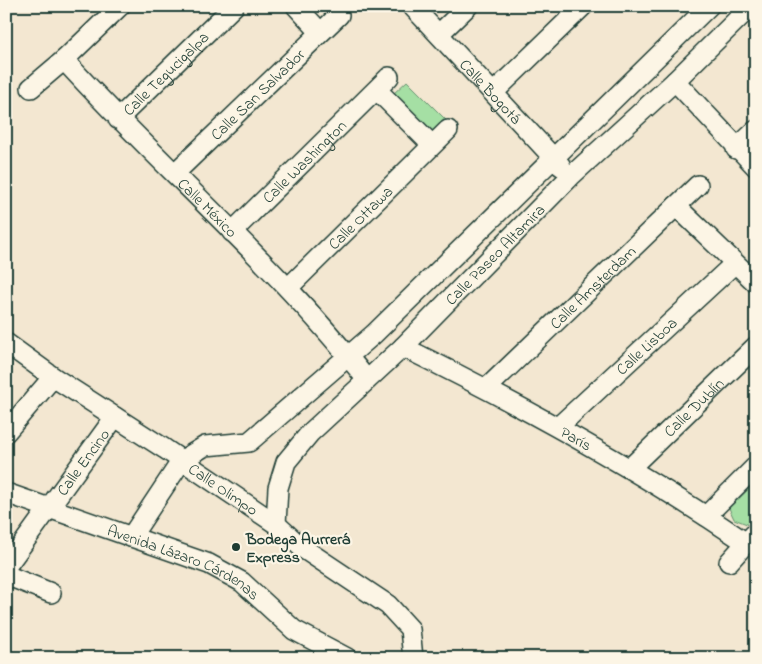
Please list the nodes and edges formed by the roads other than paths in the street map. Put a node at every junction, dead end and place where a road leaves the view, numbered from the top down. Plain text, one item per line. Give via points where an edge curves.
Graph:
1 (120, 6) edge
2 (234, 6) edge
3 (296, 6) edge
4 (412, 6) edge
5 (468, 6) edge
6 (582, 6) edge
7 (709, 6) edge
8 (751, 6) edge
9 (339, 15) dead end
10 (320, 32) junction
11 (439, 34) junction
12 (64, 60) junction
13 (675, 81) junction
14 (31, 88) dead end
15 (494, 92) junction
16 (118, 119) junction
17 (448, 130) dead end
18 (756, 130) edge
19 (432, 146) junction
20 (736, 148) junction
21 (553, 158) junction
22 (756, 167) edge
23 (175, 173) junction
24 (571, 176) junction
25 (698, 184) dead end
26 (676, 206) junction
27 (232, 232) junction
28 (734, 264) junction
29 (756, 283) edge
30 (288, 288) junction
31 (6, 343) edge
32 (403, 346) junction
33 (756, 346) edge
34 (349, 357) junction
35 (53, 377) junction
36 (367, 380) junction
37 (487, 388) junction
38 (116, 417) junction
39 (558, 427) junction
40 (6, 432) edge
41 (182, 460) junction
42 (756, 466) edge
43 (630, 468) junction
44 (6, 493) edge
45 (49, 507) junction
46 (706, 516) junction
47 (276, 524) junction
48 (131, 537) junction
49 (750, 537) edge
50 (729, 562) dead end
51 (6, 567) edge
52 (6, 574) edge
53 (51, 593) dead end
54 (347, 658) edge
55 (413, 658) edge

1 - 12 street
2 - 16 street, Calle Tegucigalpa
3 - 10 street
4 - 11 street, Calle Bogotá
5 - 11 street
6 - 15 street
7 - 21 street, Calle Paseo Altamira
8 - 13 street, Calle Paseo Altamira
9 - 10 street, Calle San Salvador
10 - 23 street, Calle San Salvador
11 - 15 street, Calle Bogotá
12 - 14 street
12 - 16 street, Calle México
13 - 20 street
13 - 24 street, Calle Paseo Altamira
15 - 21 street, Calle Bogotá
16 - 23 street, Calle México
17 - 19 street, Calle Ottawa
18 - 20 street
19 - 27 street, Calle Washington via 384,84
19 - 30 street, Calle Ottawa
20 - 22 street
21 - 24 street, Calle Bogotá
21 - 34 street, Calle Paseo Altamira
23 - 27 street, Calle México
24 - 32 street, Calle Paseo Altamira
25 - 26 street, Calle Amsterdam
26 - 28 street
26 - 37 street, Calle Amsterdam
27 - 30 street, Calle México
28 - 29 street
28 - 39 street, Calle Lisboa
30 - 34 street, Calle México
31 - 35 street, Calle Olimpo
32 - 36 street, Calle Paseo Altamira
32 - 37 street, París
33 - 43 street, Calle Dublín
34 - 36 street, Calle México
34 - 41 street, Calle Paseo Altamira via 249,442 205,446
35 - 38 street, Calle Olimpo
35 - 40 street
36 - 47 street, Calle Paseo Altamira via 310,433 286,462 278,488
37 - 39 street, París
38 - 41 street, Calle Olimpo
38 - 45 street, Calle Encino
39 - 43 street, París
41 - 47 street, Calle Olimpo
41 - 48 street
42 - 46 street
43 - 46 street, París
44 - 45 street, Avenida Lázaro Cárdenas
45 - 48 street, Avenida Lázaro Cárdenas
45 - 51 street, Calle Encino
46 - 49 street, París
47 - 55 street, Calle Olimpo via 301,546 388,605 410,629
48 - 54 street, Avenida Lázaro Cárdenas via 209,564 242,582 294,630
49 - 50 street
52 - 53 street

